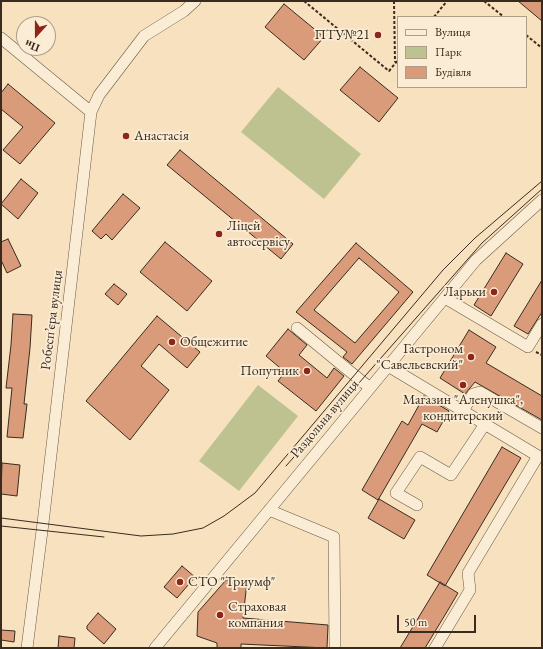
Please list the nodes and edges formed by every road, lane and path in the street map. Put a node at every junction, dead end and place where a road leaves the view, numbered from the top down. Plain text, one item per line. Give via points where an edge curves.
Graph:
1 (195, 1) edge
2 (304, 1) edge
3 (394, 1) edge
4 (447, 1) edge
5 (484, 1) edge
6 (435, 16) edge
7 (503, 16) edge
8 (527, 36) edge
9 (1, 38) edge
10 (542, 48) edge
11 (397, 61) edge
12 (395, 64) junction
13 (91, 112) junction
14 (542, 200) edge
15 (445, 298) junction
16 (542, 324) edge
17 (297, 328) dead end
18 (388, 366) junction
19 (370, 388) junction
20 (463, 411) junction
21 (485, 424) junction
22 (542, 428) edge
23 (540, 457) edge
24 (417, 505) dead end
25 (269, 510) junction
26 (27, 648) edge
27 (155, 648) edge
28 (335, 648) edge
29 (435, 648) edge

1 - 13 street, Робесп’єра вулиця via 184,11 144,36 99,95
2 - 12 path via 389,71
3 - 12 path
4 - 6 path
5 - 7 path
8 - 10 path
9 - 13 street
11 - 12 path
13 - 26 street, Робесп’єра вулиця
14 - 15 street, Раздольна вулиця via 476,260
15 - 16 street via 528,347
15 - 18 street, Раздольна вулиця
17 - 19 street
18 - 19 street, Раздольна вулиця
18 - 20 street
19 - 25 street, Раздольна вулиця
20 - 21 street
20 - 22 street via 473,394 480,392
21 - 23 street
21 - 24 street via 451,475 420,457 396,493
23 - 29 street via 468,573 470,590
25 - 27 street, Раздольна вулиця
25 - 28 street via 334,537

